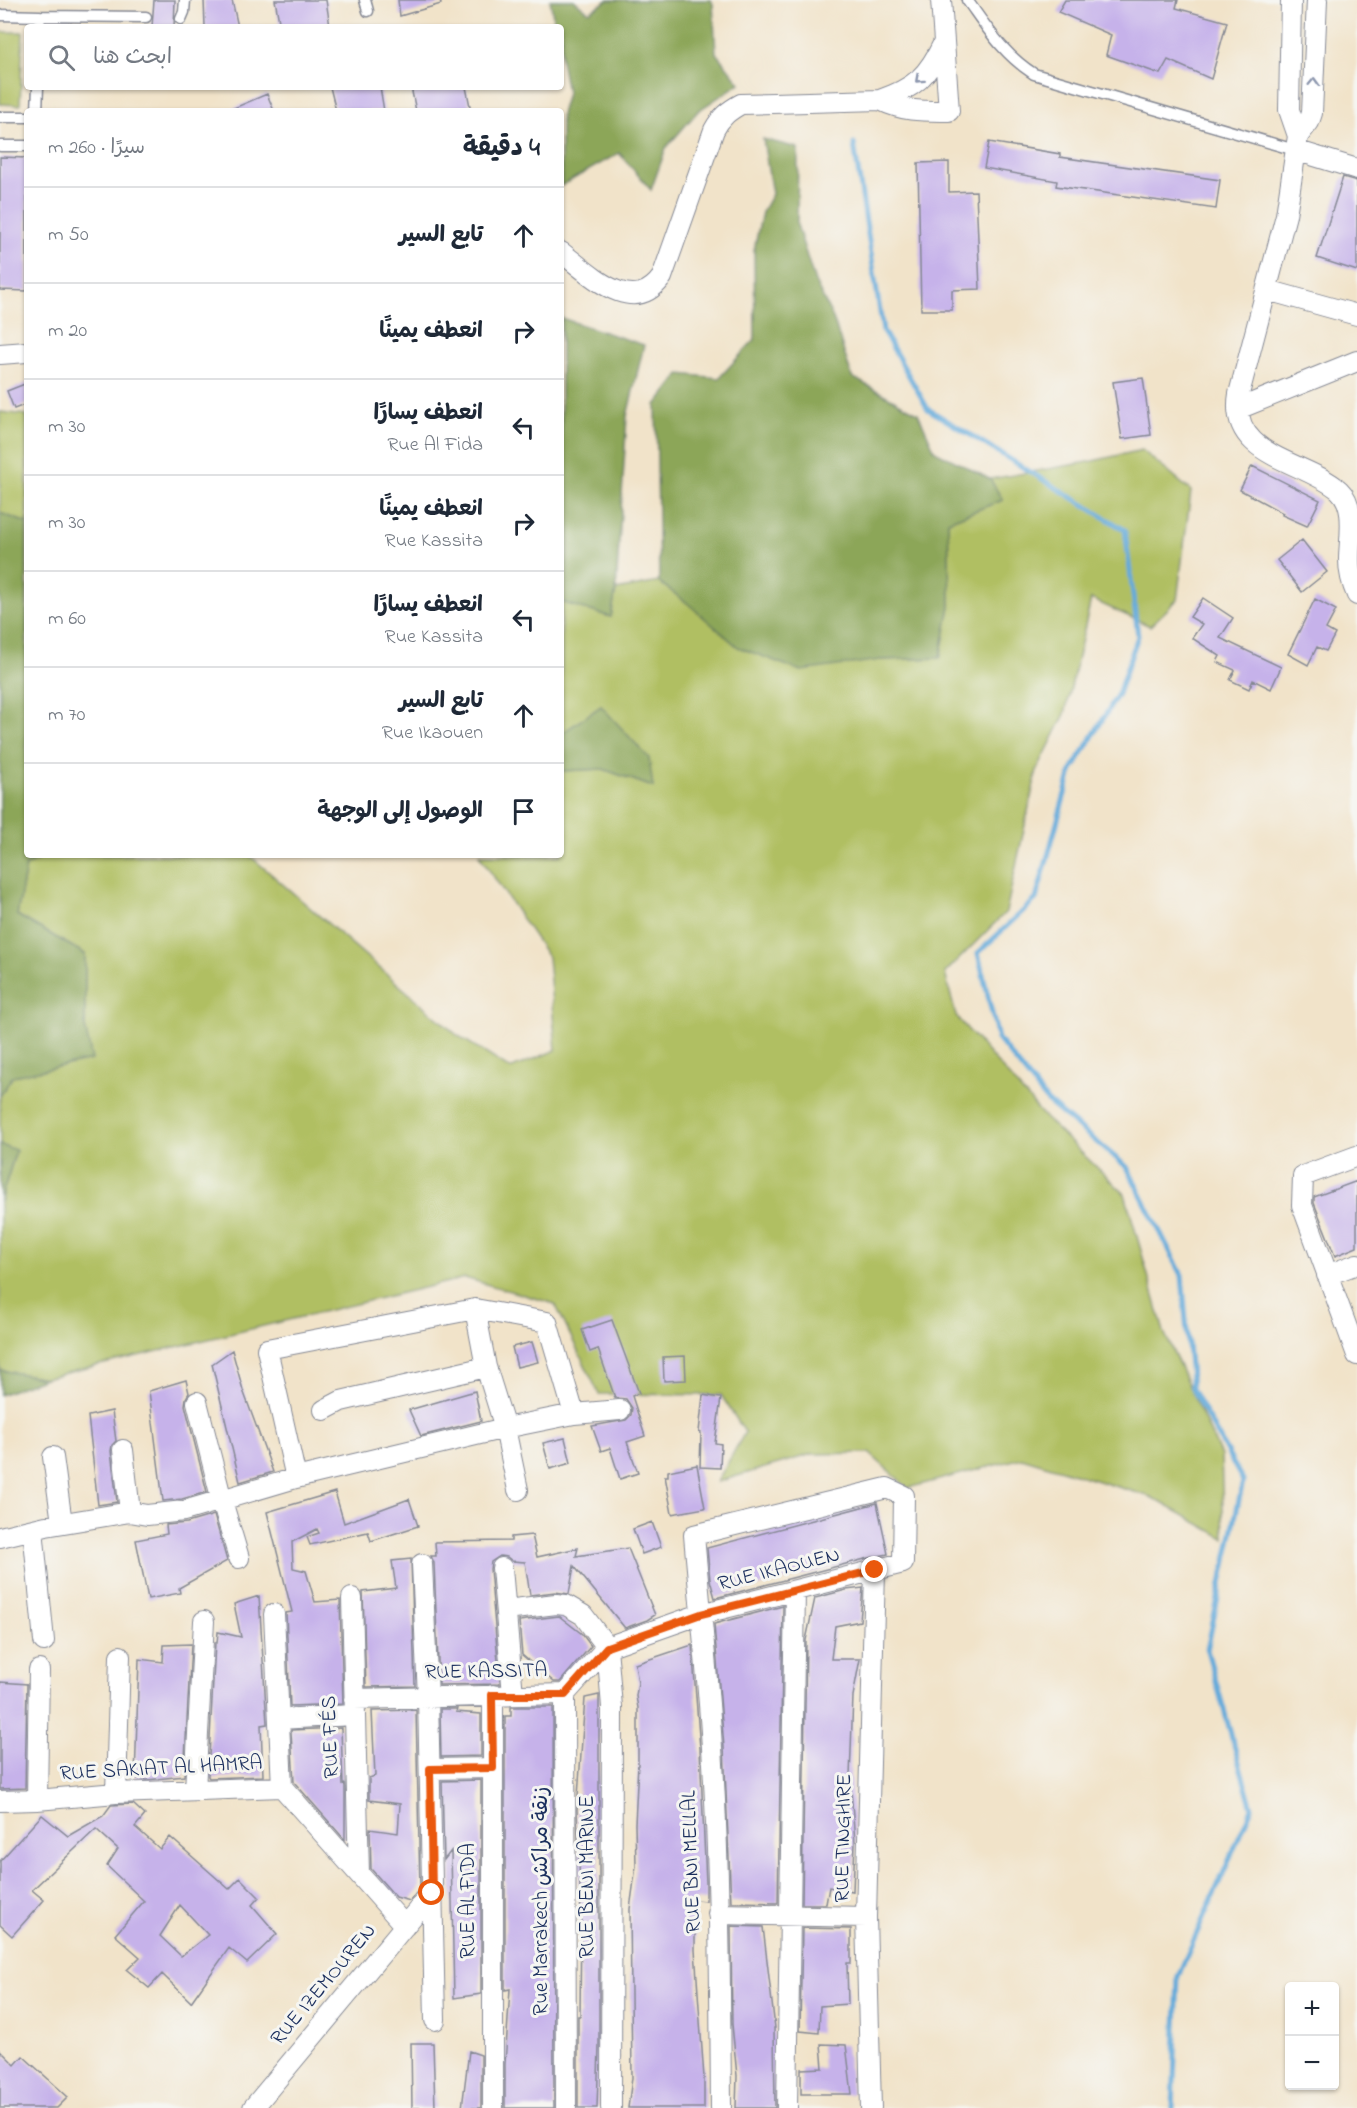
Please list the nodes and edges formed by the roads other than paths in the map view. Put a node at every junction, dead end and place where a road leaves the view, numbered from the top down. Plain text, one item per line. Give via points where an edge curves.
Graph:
1 (185, 0) edge
2 (941, 0) edge
3 (967, 0) edge
4 (1291, 0) edge
5 (1317, 0) edge
6 (0, 15) edge
7 (146, 17) dead end
8 (181, 19) dead end
9 (40, 22) edge
10 (944, 42) junction
11 (38, 90) edge
12 (880, 100) junction
13 (37, 108) edge
14 (0, 117) edge
15 (24, 117) edge
16 (1296, 143) junction
17 (0, 146) edge
18 (24, 146) edge
19 (1357, 169) edge
20 (564, 254) edge
21 (1267, 290) junction
22 (1357, 315) edge
23 (24, 351) edge
24 (0, 354) edge
25 (1357, 361) edge
26 (1238, 409) junction
27 (1357, 595) edge
28 (1357, 1155) edge
29 (1357, 1264) edge
30 (1327, 1275) junction
31 (475, 1309) junction
32 (1357, 1355) edge
33 (486, 1367) junction
34 (197, 1402) dead end
35 (324, 1410) dead end
36 (620, 1410) dead end
37 (574, 1414) junction
38 (505, 1428) junction
39 (123, 1450) dead end
40 (53, 1457) dead end
41 (296, 1478) junction
42 (518, 1490) dead end
43 (222, 1501) junction
44 (130, 1512) junction
45 (62, 1523) junction
46 (33, 1529) junction
47 (0, 1537) edge
48 (239, 1558) dead end
49 (903, 1563) joint
50 (422, 1564) dead end
51 (502, 1568) dead end
52 (875, 1570) junction
53 (795, 1590) junction
54 (352, 1598) dead end
55 (506, 1610) junction
56 (274, 1614) dead end
57 (701, 1614) junction
58 (204, 1621) dead end
59 (44, 1641) dead end
60 (607, 1647) junction
61 (120, 1656) dead end
62 (39, 1670) dead end
63 (492, 1695) junction
64 (513, 1695) junction
65 (565, 1695) junction
66 (428, 1697) junction
67 (354, 1707) junction
68 (279, 1719) junction
69 (493, 1768) junction
70 (430, 1769) junction
71 (282, 1787) junction
72 (195, 1790) junction
73 (116, 1793) junction
74 (37, 1800) junction
75 (0, 1801) edge
76 (359, 1874) junction
77 (432, 1893) junction
78 (718, 1914) junction
79 (790, 1915) junction
80 (867, 1917) junction
81 (405, 1926) junction
82 (435, 2020) dead end
83 (253, 2108) edge
84 (493, 2108) edge
85 (566, 2108) edge
86 (611, 2108) edge
87 (721, 2108) edge
88 (787, 2108) edge
89 (871, 2108) edge

1 - 8 lane
2 - 10 street
3 - 16 lane via 1002,49 1034,74
4 - 16 street via 1289,110
16 -> 5 street via 1312,113
6 - 9 lane
7 - 9 lane
10 -> 12 street via 926,74 914,85
10 - 12 street via 949,111 897,109
11 - 13 lane
12 - 20 street via 741,105 728,111 714,130 662,277 646,293 627,295 617,291
14 - 15 lane
16 - 19 street
16 - 21 street via 1286,215
17 - 18 lane
21 - 22 street
21 - 26 street
23 - 24 street
25 - 26 street
26 - 27 street via 1244,429 1257,446 1332,485 1346,497 1352,513 1350,572
28 - 30 street via 1303,1176 1302,1205
29 - 30 street
30 - 32 street
31 - 33 street
31 - 37 street via 547,1322
31 - 41 street via 267,1348
33 - 35 street via 341,1401
33 - 38 street
34 - 43 street
36 - 37 street
37 - 38 street
38 - 41 street
38 - 42 street
39 - 44 street
40 - 45 street
41 - 43 street
43 - 44 street via 176,1512
43 - 48 street
44 - 45 street
45 - 46 street
46 - 47 street
46 - 59 street
49 - 52 street, RUE IKAOUEN
49 - 57 street, RUE BNI MELLAL via 904,1497 887,1488 694,1535
50 - 66 street
51 - 55 street
52 - 53 street, RUE IKAOUEN
52 - 80 street, RUE TINGHIRE
53 - 57 street, RUE IKAOUEN
53 - 79 street
54 - 67 street, RUE FÉS
55 - 60 street via 566,1605 583,1616
55 - 64 street
56 - 68 street
57 - 60 street, RUE KASSITA
57 - 78 street, RUE BNI MELLAL via 712,1749
58 - 72 street
60 - 65 street, RUE KASSITA
60 - 86 street, RUE BENI MARINE via 612,1707
61 - 73 street
62 - 74 street
63 - 64 street, RUE KASSITA
63 - 66 street, RUE KASSITA
63 - 69 street, RUE AL FIDA
64 - 65 street, RUE KASSITA
65 - 85 street, Rue Marrakech زنقة مراكش
66 - 67 street, RUE KASSITA
66 - 70 street
67 - 68 street, RUE KASSITA
67 - 76 street, RUE FÉS
68 - 71 street
69 - 70 street
69 - 84 street, RUE AL FIDA
70 - 77 street
71 - 72 street, RUE SAKIAT AL HAMRA
71 - 76 street, RUE SAKIAT AL HAMRA
72 - 73 street, RUE SAKIAT AL HAMRA
73 - 74 street, RUE SAKIAT AL HAMRA
74 - 75 street, RUE SAKIAT AL HAMRA
76 - 81 street, RUE SAKIAT AL HAMRA
77 - 81 street, RUE IZEMOUREN
77 - 82 street
78 - 79 street
78 - 87 street, RUE BNI MELLAL
79 - 80 street
79 - 88 street
80 - 89 street, RUE TINGHIRE
81 - 83 street, RUE IZEMOUREN

